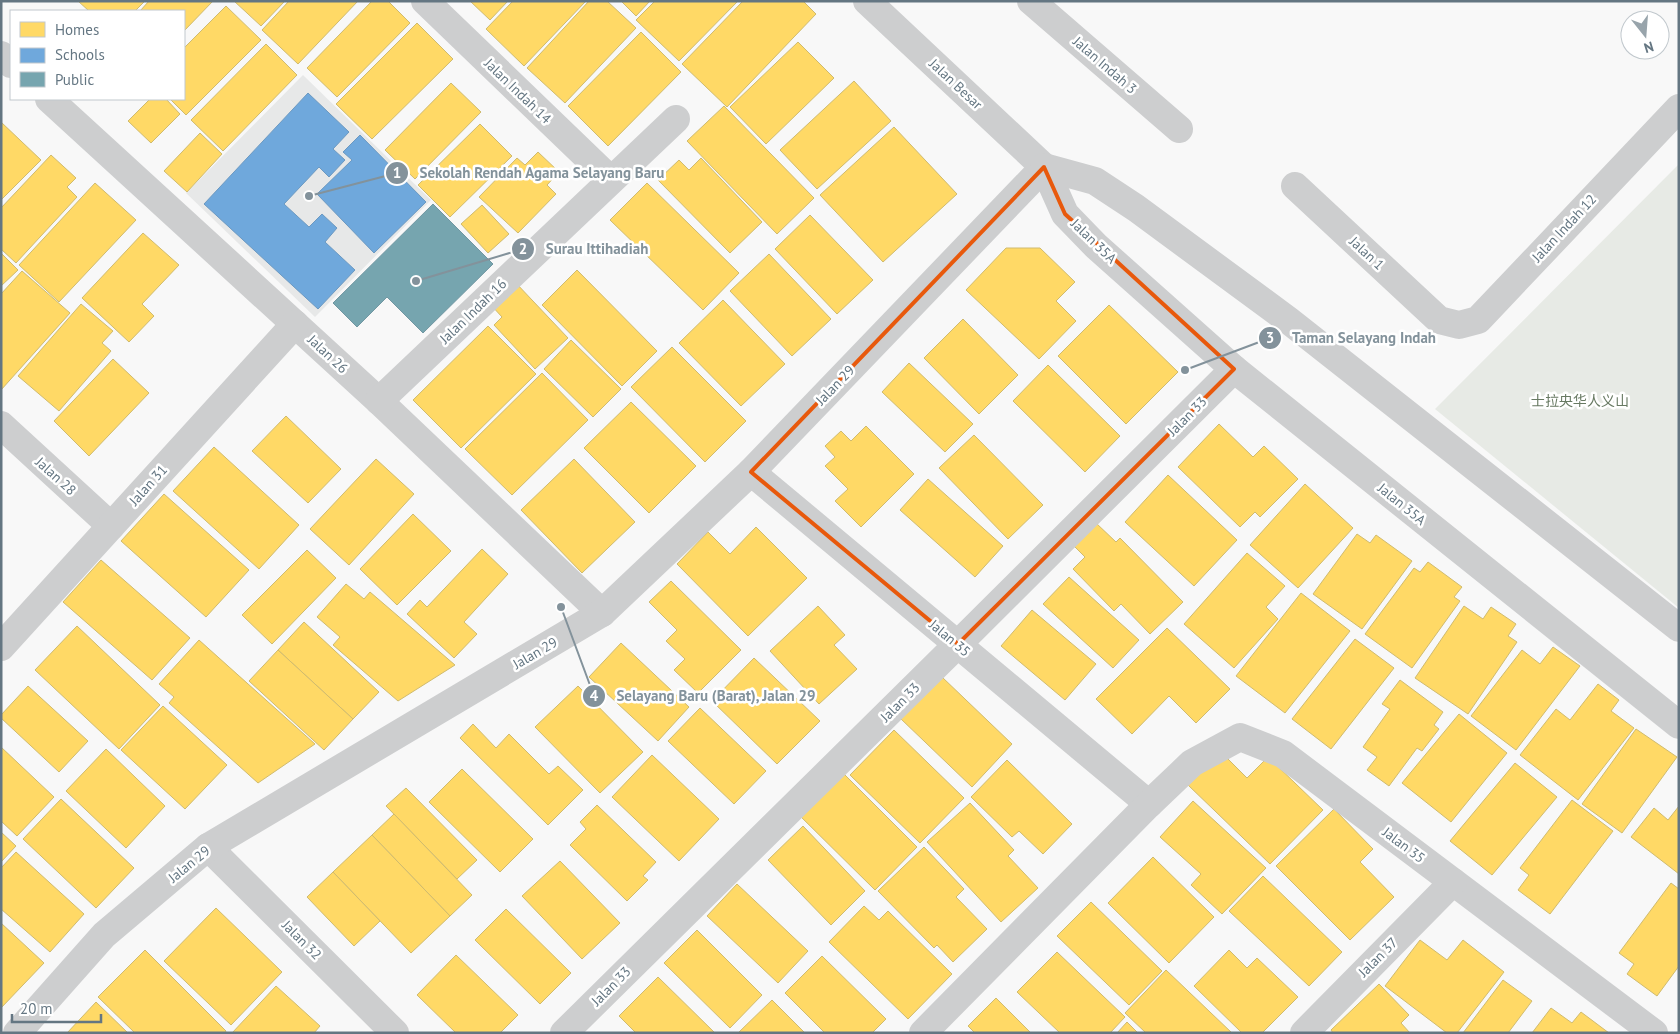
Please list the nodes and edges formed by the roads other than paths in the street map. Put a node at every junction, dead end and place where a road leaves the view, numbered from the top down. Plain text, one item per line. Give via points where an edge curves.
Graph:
1 (425, 1) edge
2 (867, 1) edge
3 (1031, 1) edge
4 (51, 100) edge
5 (1679, 108) edge
6 (676, 119) dead end
7 (1179, 129) dead end
8 (1044, 167) junction
9 (611, 180) junction
10 (1295, 186) dead end
11 (1439, 320) joint
12 (295, 324) junction
13 (1234, 369) junction
14 (379, 401) junction
15 (1, 426) edge
16 (751, 472) junction
17 (111, 526) junction
18 (602, 614) junction
19 (1679, 628) edge
20 (958, 644) junction
21 (1, 647) edge
22 (1679, 724) edge
23 (1149, 804) junction
24 (208, 847) junction
25 (1453, 882) junction
26 (17, 1033) edge
27 (395, 1033) edge
28 (564, 1033) edge
29 (923, 1033) edge
30 (1304, 1033) edge
31 (1654, 1033) edge

1 - 9 street, Jalan Indah 14
2 - 8 street, Jalan Besar
3 - 7 street, Jalan Indah 3
4 - 12 street, Jalan 26
5 - 11 street, Jalan Indah 12 via 1478,320 1459,325
6 - 9 street, Jalan Indah 16
8 - 13 street, Jalan 35A via 1066,214 1096,246
8 - 16 street, Jalan 29
8 - 19 street via 1095,181 1136,208 1288,320
9 - 14 street, Jalan Indah 16
10 - 11 street, Jalan 1
12 - 14 street, Jalan 26
12 - 17 street, Jalan 31
13 - 20 street, Jalan 33
13 - 22 street, Jalan 35A
14 - 18 street, Jalan 26
15 - 17 street, Jalan 28
16 - 18 street, Jalan 29
16 - 20 street, Jalan 35
17 - 21 street, Jalan 31
18 - 24 street, Jalan 29
20 - 23 street, Jalan 35
20 - 28 street, Jalan 33
23 - 25 street, Jalan 35 via 1192,763 1240,737 1283,754
23 - 29 street, Jalan 35
24 - 26 street, Jalan 29 via 104,935
24 - 27 street, Jalan 32
25 - 30 street, Jalan 37
25 - 31 street, Jalan 35

